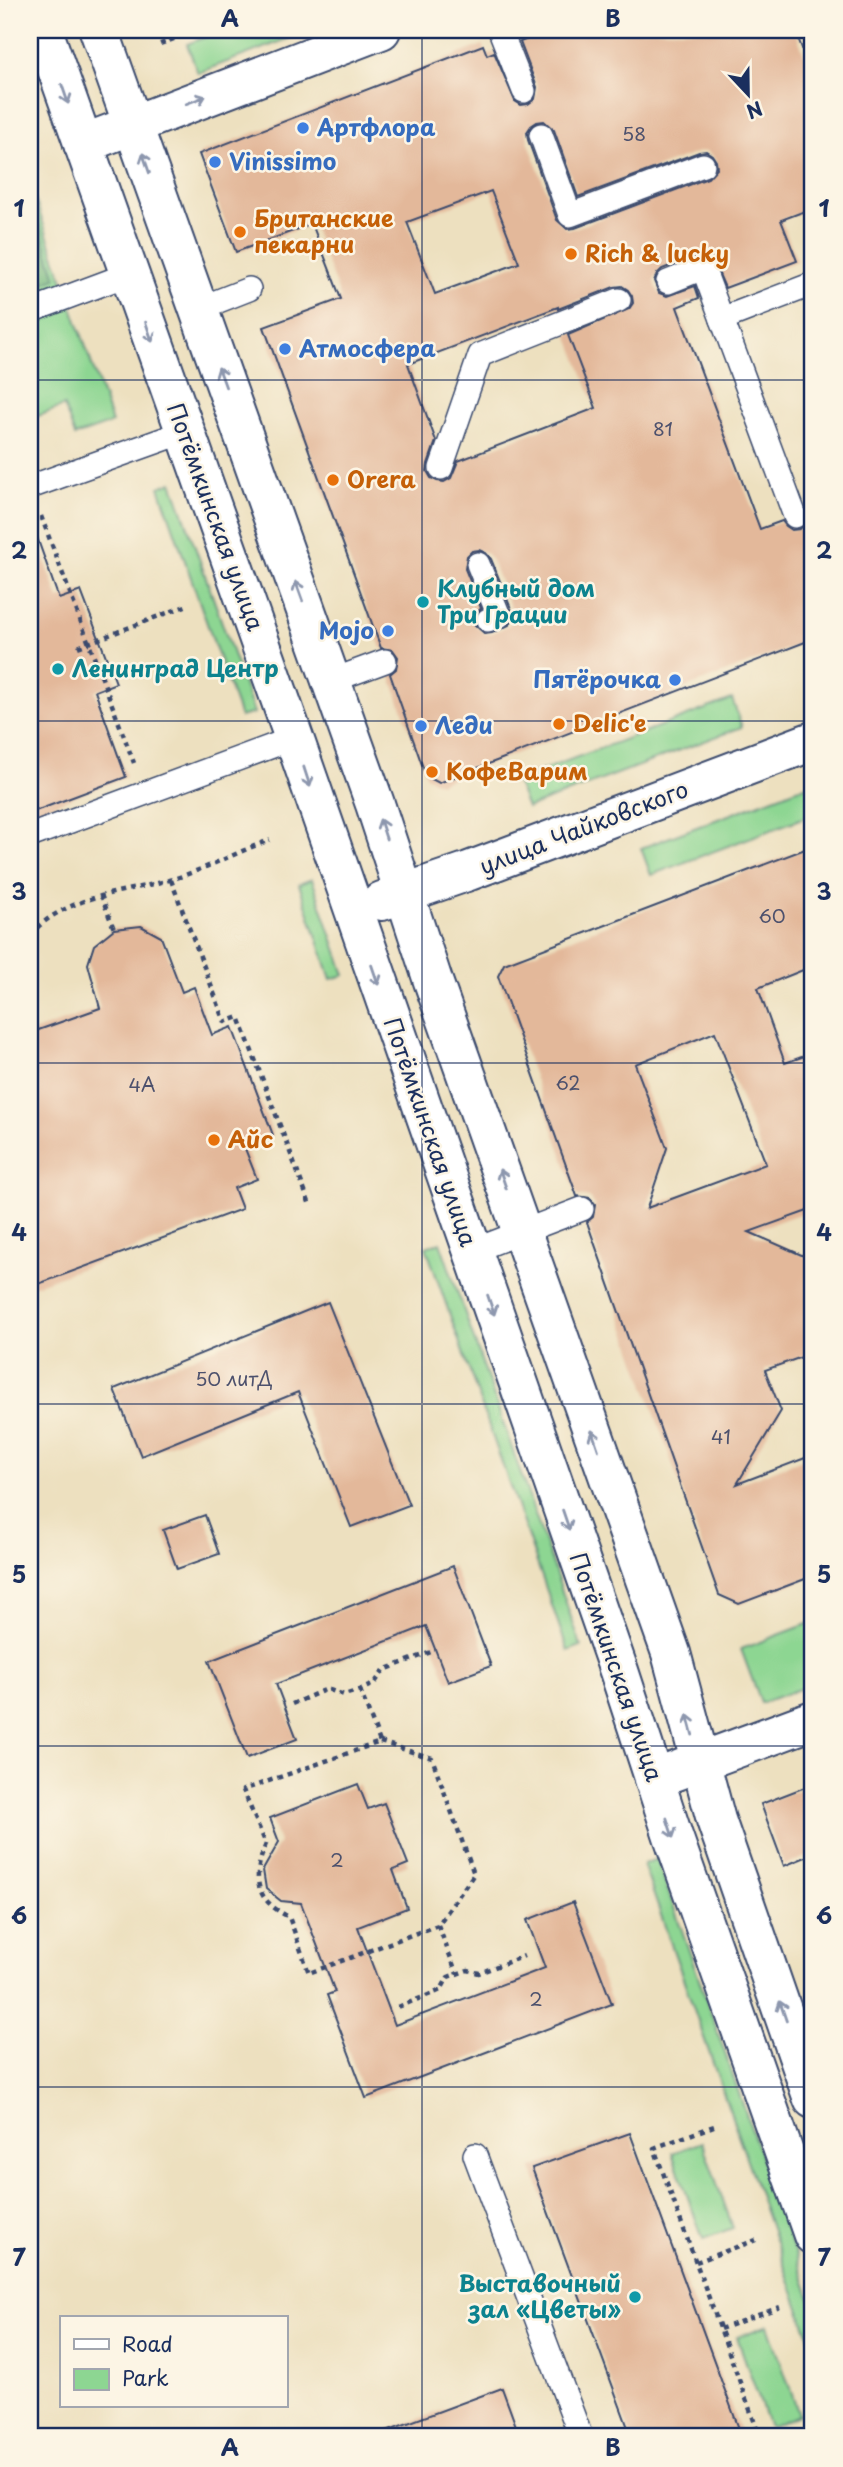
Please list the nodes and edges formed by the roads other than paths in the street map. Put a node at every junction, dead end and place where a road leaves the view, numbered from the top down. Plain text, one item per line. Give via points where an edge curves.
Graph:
1 (43, 30) edge
2 (99, 30) edge
3 (380, 30) edge
4 (500, 30) edge
5 (524, 90) dead end
6 (132, 124) junction
7 (541, 135) dead end
8 (83, 144) junction
9 (703, 165) dead end
10 (130, 274) junction
11 (668, 282) dead end
12 (813, 284) edge
13 (249, 289) dead end
14 (619, 300) dead end
15 (198, 309) junction
16 (30, 312) edge
17 (722, 318) junction
18 (184, 432) junction
19 (441, 468) dead end
20 (30, 486) edge
21 (795, 516) dead end
22 (478, 564) dead end
23 (488, 620) dead end
24 (385, 661) dead end
25 (331, 681) junction
26 (294, 738) junction
27 (813, 741) edge
28 (30, 836) edge
29 (404, 893) junction
30 (353, 910) junction
31 (582, 1209) dead end
32 (522, 1232) junction
33 (472, 1251) junction
34 (813, 1720) edge
35 (700, 1762) junction
36 (654, 1779) junction
37 (813, 2099) edge
38 (475, 2155) dead end
39 (813, 2235) edge
40 (581, 2437) edge

1 -> 8 street, Потёмкинская улица
2 - 6 street
6 -> 3 street
4 - 5 lane
6 - 8 street
15 -> 6 street
7 - 9 lane via 570,215
8 - 10 street, Потёмкинская улица
10 - 16 lane
10 -> 18 street, Потёмкинская улица
11 - 17 lane via 703,268
12 - 17 lane
13 - 15 lane
14 - 19 lane via 480,355
25 -> 15 street
17 - 21 lane
18 - 20 lane
18 - 26 street, Потёмкинская улица
22 - 23 lane via 499,615
24 - 25 lane
29 -> 25 street
26 - 28 lane
26 -> 30 street, Потёмкинская улица
27 - 29 street, улица Чайковского
29 - 30 street, улица Чайковского
32 -> 29 street
30 -> 33 street, Потёмкинская улица
31 - 32 lane
32 - 33 lane
35 -> 32 street via 671,1653
33 -> 36 street, Потёмкинская улица
34 - 35 street
35 - 36 street
37 -> 35 street via 716,1821
36 -> 39 street, Потёмкинская улица
38 - 40 lane

